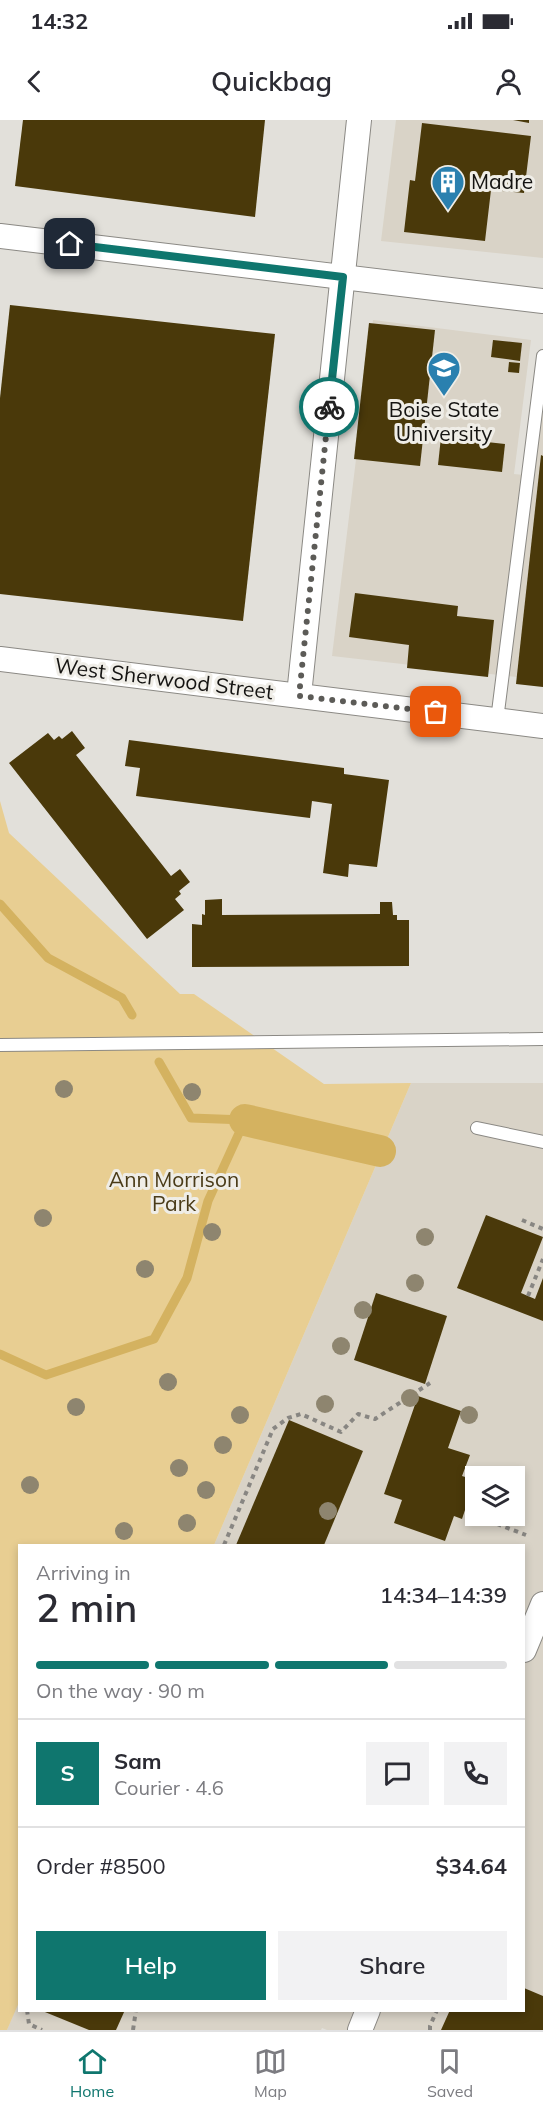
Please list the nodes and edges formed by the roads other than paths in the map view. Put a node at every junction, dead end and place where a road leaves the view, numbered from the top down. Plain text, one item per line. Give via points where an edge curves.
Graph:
1 (359, 120) edge
2 (0, 236) edge
3 (343, 277) junction
4 (543, 302) edge
5 (543, 356) edge
6 (0, 659) edge
7 (299, 696) junction
8 (497, 720) junction
9 (543, 726) edge
10 (543, 1039) edge
11 (0, 1045) edge
12 (477, 1128) dead end
13 (543, 1142) edge
14 (543, 1604) edge
15 (525, 1642) edge
16 (367, 2012) edge
17 (360, 2030) edge

1 - 3 street
2 - 3 street
3 - 4 street
3 - 7 street
5 - 8 lane
6 - 7 street, West Sherwood Street
7 - 8 street, West Sherwood Street
8 - 9 street, West Sherwood Street
10 - 11 lane
12 - 13 lane
14 - 15 street
16 - 17 street

